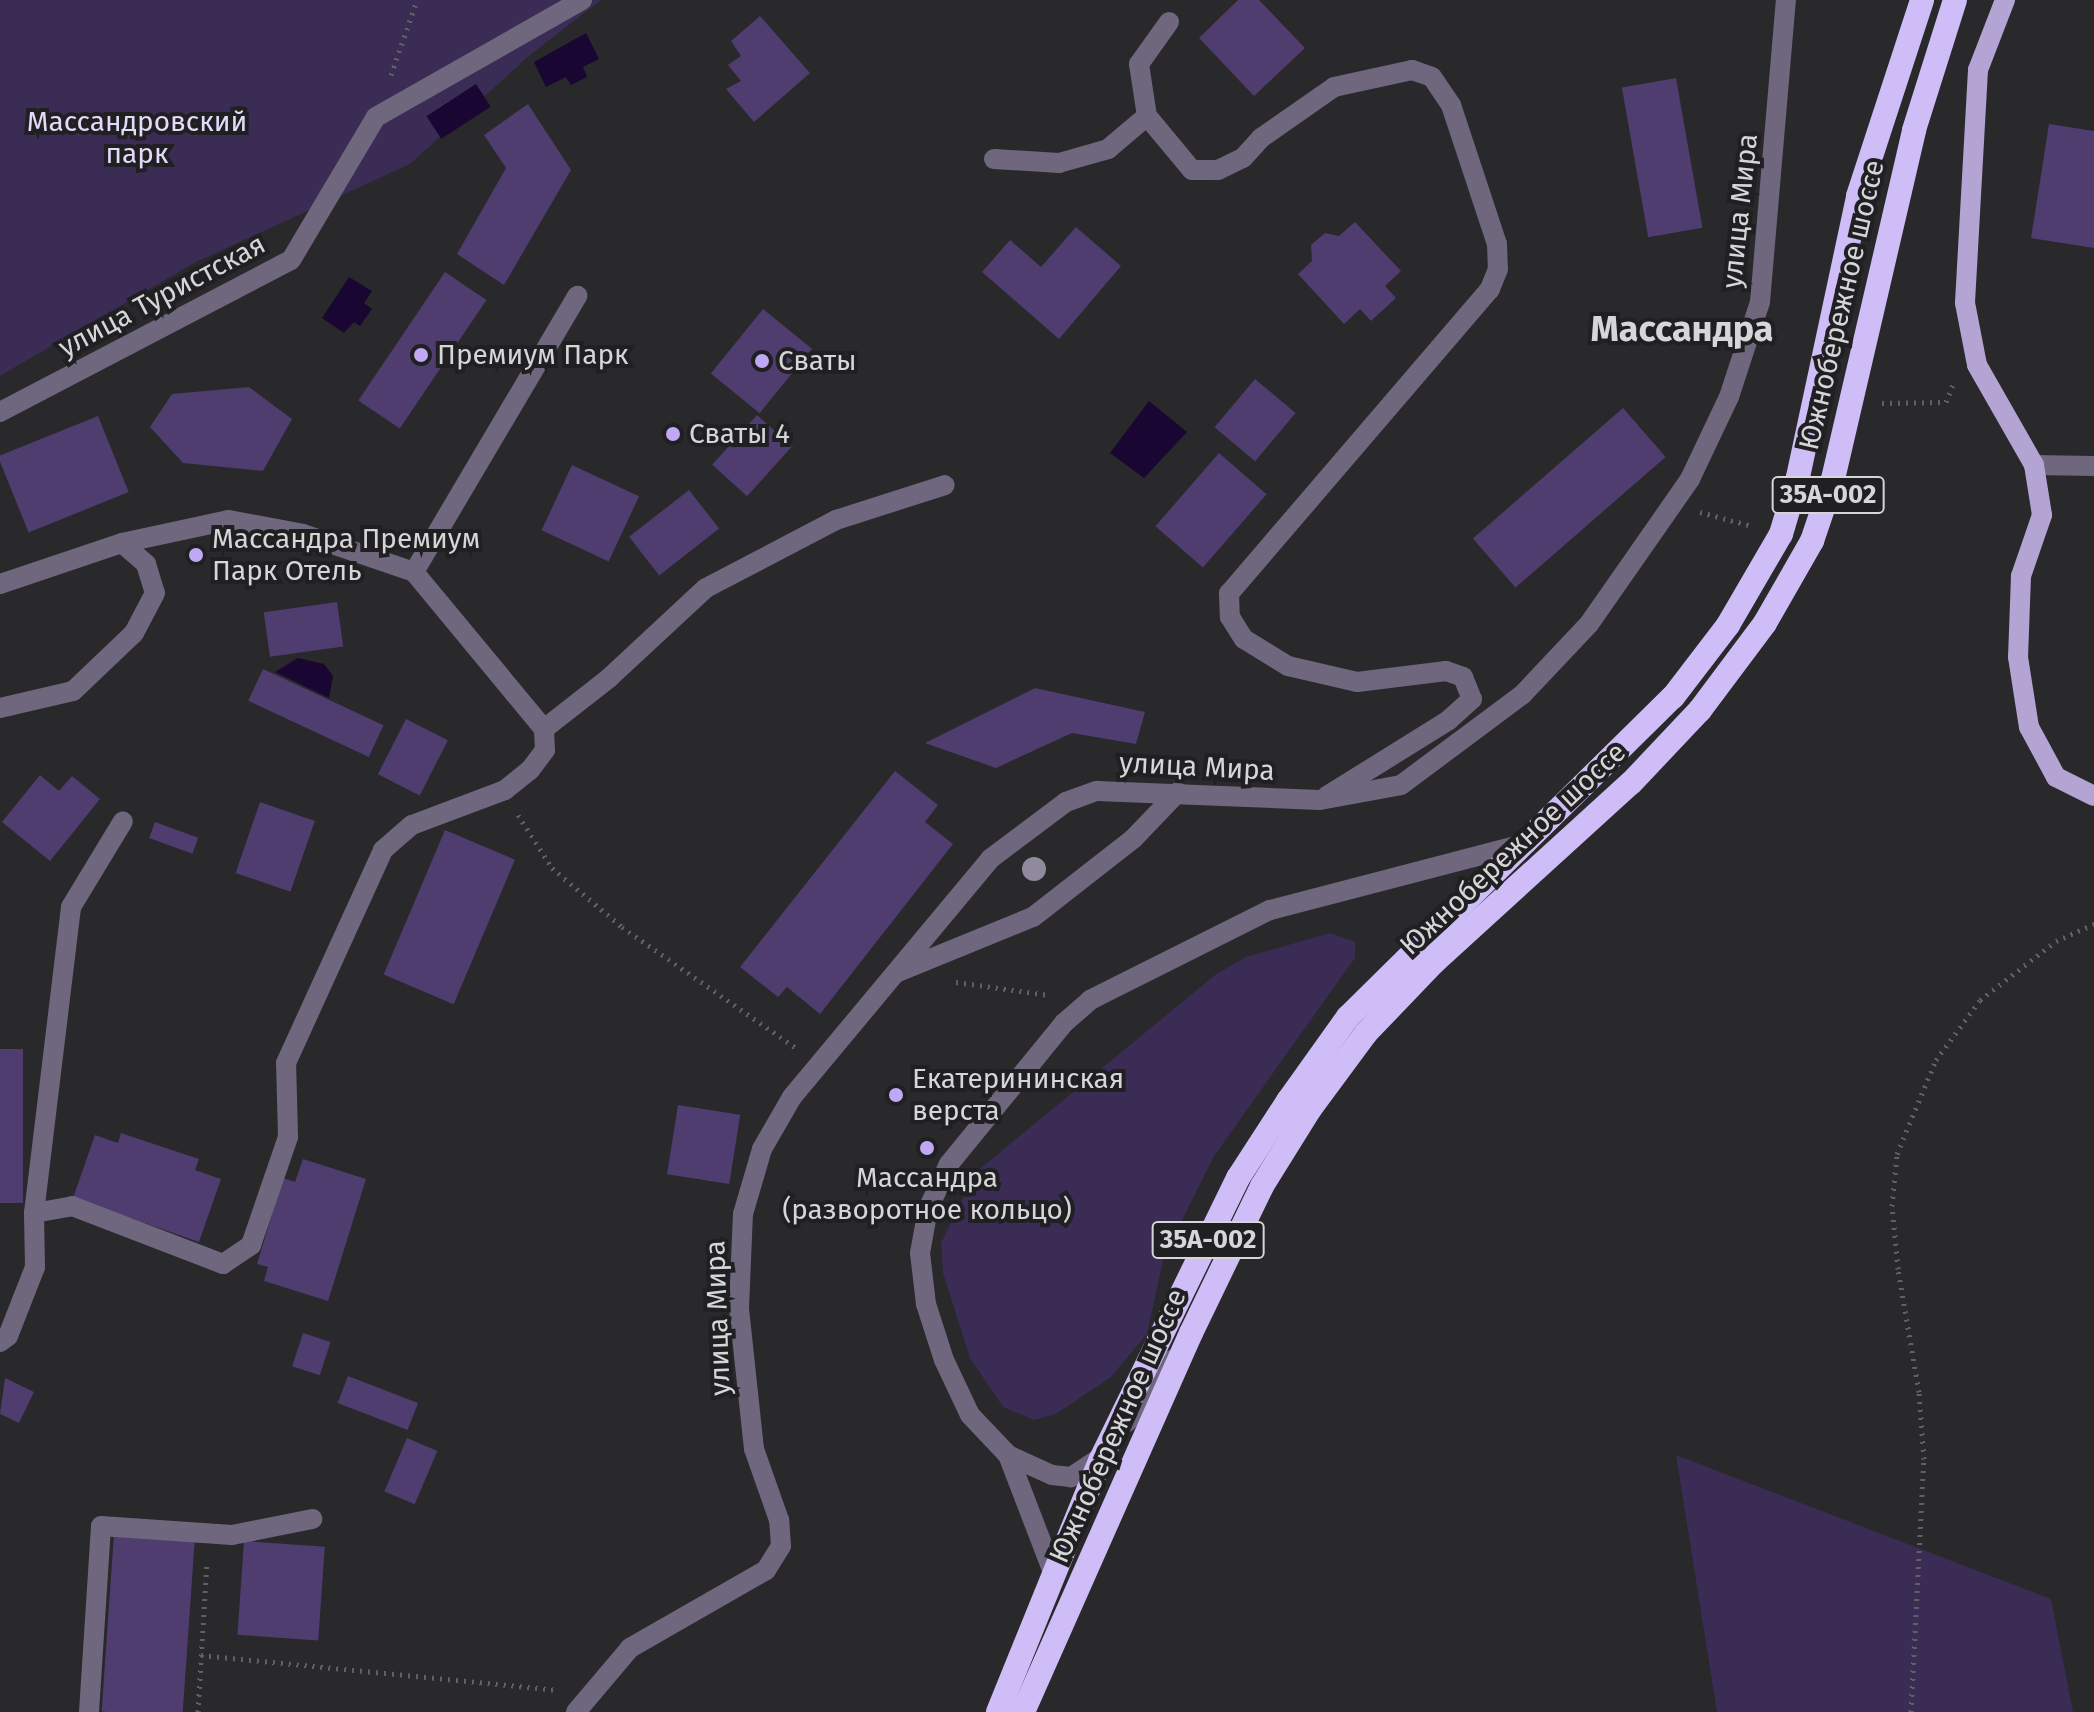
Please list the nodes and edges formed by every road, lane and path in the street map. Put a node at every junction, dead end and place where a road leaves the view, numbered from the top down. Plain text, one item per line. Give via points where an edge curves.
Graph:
1 (417, 0) edge
2 (582, 0) edge
3 (1786, 0) edge
4 (1922, 0) edge
5 (1955, 0) edge
6 (2005, 0) edge
7 (1169, 22) dead end
8 (1147, 116) junction
9 (376, 117) junction
10 (994, 159) dead end
11 (577, 296) dead end
12 (1946, 402) dead end
13 (1871, 404) dead end
14 (0, 412) edge
15 (2034, 465) junction
16 (2094, 466) edge
17 (945, 485) dead end
18 (1672, 504) junction
19 (1781, 534) junction
20 (122, 543) junction
21 (414, 572) junction
22 (0, 584) edge
23 (0, 708) edge
24 (544, 729) junction
25 (505, 790) junction
26 (1178, 792) junction
27 (2094, 796) edge
28 (1320, 800) junction
29 (123, 821) dead end
30 (1530, 842) junction
31 (2094, 924) edge
32 (894, 974) junction
33 (1090, 1000) junction
34 (820, 1064) junction
35 (34, 1213) junction
36 (1191, 1333) junction
37 (0, 1342) edge
38 (1008, 1455) junction
39 (1100, 1461) junction
40 (312, 1519) dead end
41 (209, 1534) junction
42 (1054, 1575) junction
43 (201, 1655) junction
44 (591, 1694) junction
45 (89, 1712) edge
46 (198, 1712) edge
47 (576, 1712) edge
48 (998, 1712) edge
49 (1023, 1712) edge
50 (1911, 1712) edge

1 - 9 path
2 - 9 street, улица Туристская
3 - 18 street, улица Мира via 1760,302 1729,397
4 - 19 highway, Южнобережное шоссе / 35А-002 via 1858,196
5 - 36 highway, Южнобережное шоссе / 35А-002 via 1914,130 1833,479 1812,541 1773,609 1700,710 1631,783 1434,962 1366,1033 1262,1186
6 - 15 main road via 1978,70 1965,303 1977,365
7 - 8 street via 1139,64
8 - 10 street via 1108,149 1095,153 1059,163
8 - 28 street via 1192,170 1218,170 1243,158 1261,138 1334,87 1412,70 1432,77 1451,105 1492,221 1498,269 1490,289 1229,593 1230,617 1244,639 1288,666 1357,682 1446,671 1463,677 1472,699 1449,720
9 - 14 street, улица Туристская via 291,260
11 - 21 street
12 - 13 path
15 - 16 street
15 - 27 main road via 2042,515 2021,576 2018,657 2029,727 2056,777
17 - 24 street via 836,520 706,588 609,678
18 - 19 path
18 - 28 street, улица Мира via 1589,624 1523,694 1401,785
19 - 30 highway, Южнобережное шоссе / 35А-002 via 1728,625 1673,697
20 - 21 street via 229,520 303,534
20 - 22 street
20 - 23 street via 146,564 155,593 134,633 73,691
21 - 24 street
24 - 25 street via 545,750
25 - 34 path via 552,868 678,968
25 - 35 street via 412,825 383,850 286,1063 288,1137 251,1245 223,1264 72,1206
26 - 28 street, улица Мира
26 - 32 street via 1133,839 1033,917
26 - 32 street, улица Мира via 1097,791 1036,821 990,859
29 - 35 street via 71,907
30 - 33 street via 1270,910
30 - 39 highway, Южнобережное шоссе / 35А-002 via 1420,942 1348,1017 1288,1101 1238,1178
31 - 50 path via 2056,941 1980,1000 1936,1060 1897,1154 1892,1206 1924,1459
32 - 33 path
32 - 34 street, улица Мира
33 - 38 street via 1064,1023 949,1164 928,1209 922,1238 924,1293 944,1360 970,1415
34 - 44 street, улица Мира via 762,1149 743,1214 739,1308 745,1377 754,1449 779,1520 781,1546 766,1570 630,1648
35 - 37 street via 35,1267 8,1336
36 - 39 street
36 - 49 highway, Южнобережное шоссе / 35А-002
38 - 39 street via 1071,1477
38 - 42 street
39 - 42 highway, Южнобережное шоссе / 35А-002
40 - 41 street via 232,1535
41 - 43 path
41 - 45 street via 101,1526
42 - 48 highway, Южнобережное шоссе / 35А-002
43 - 44 path
43 - 46 path
44 - 47 street, улица Мира

